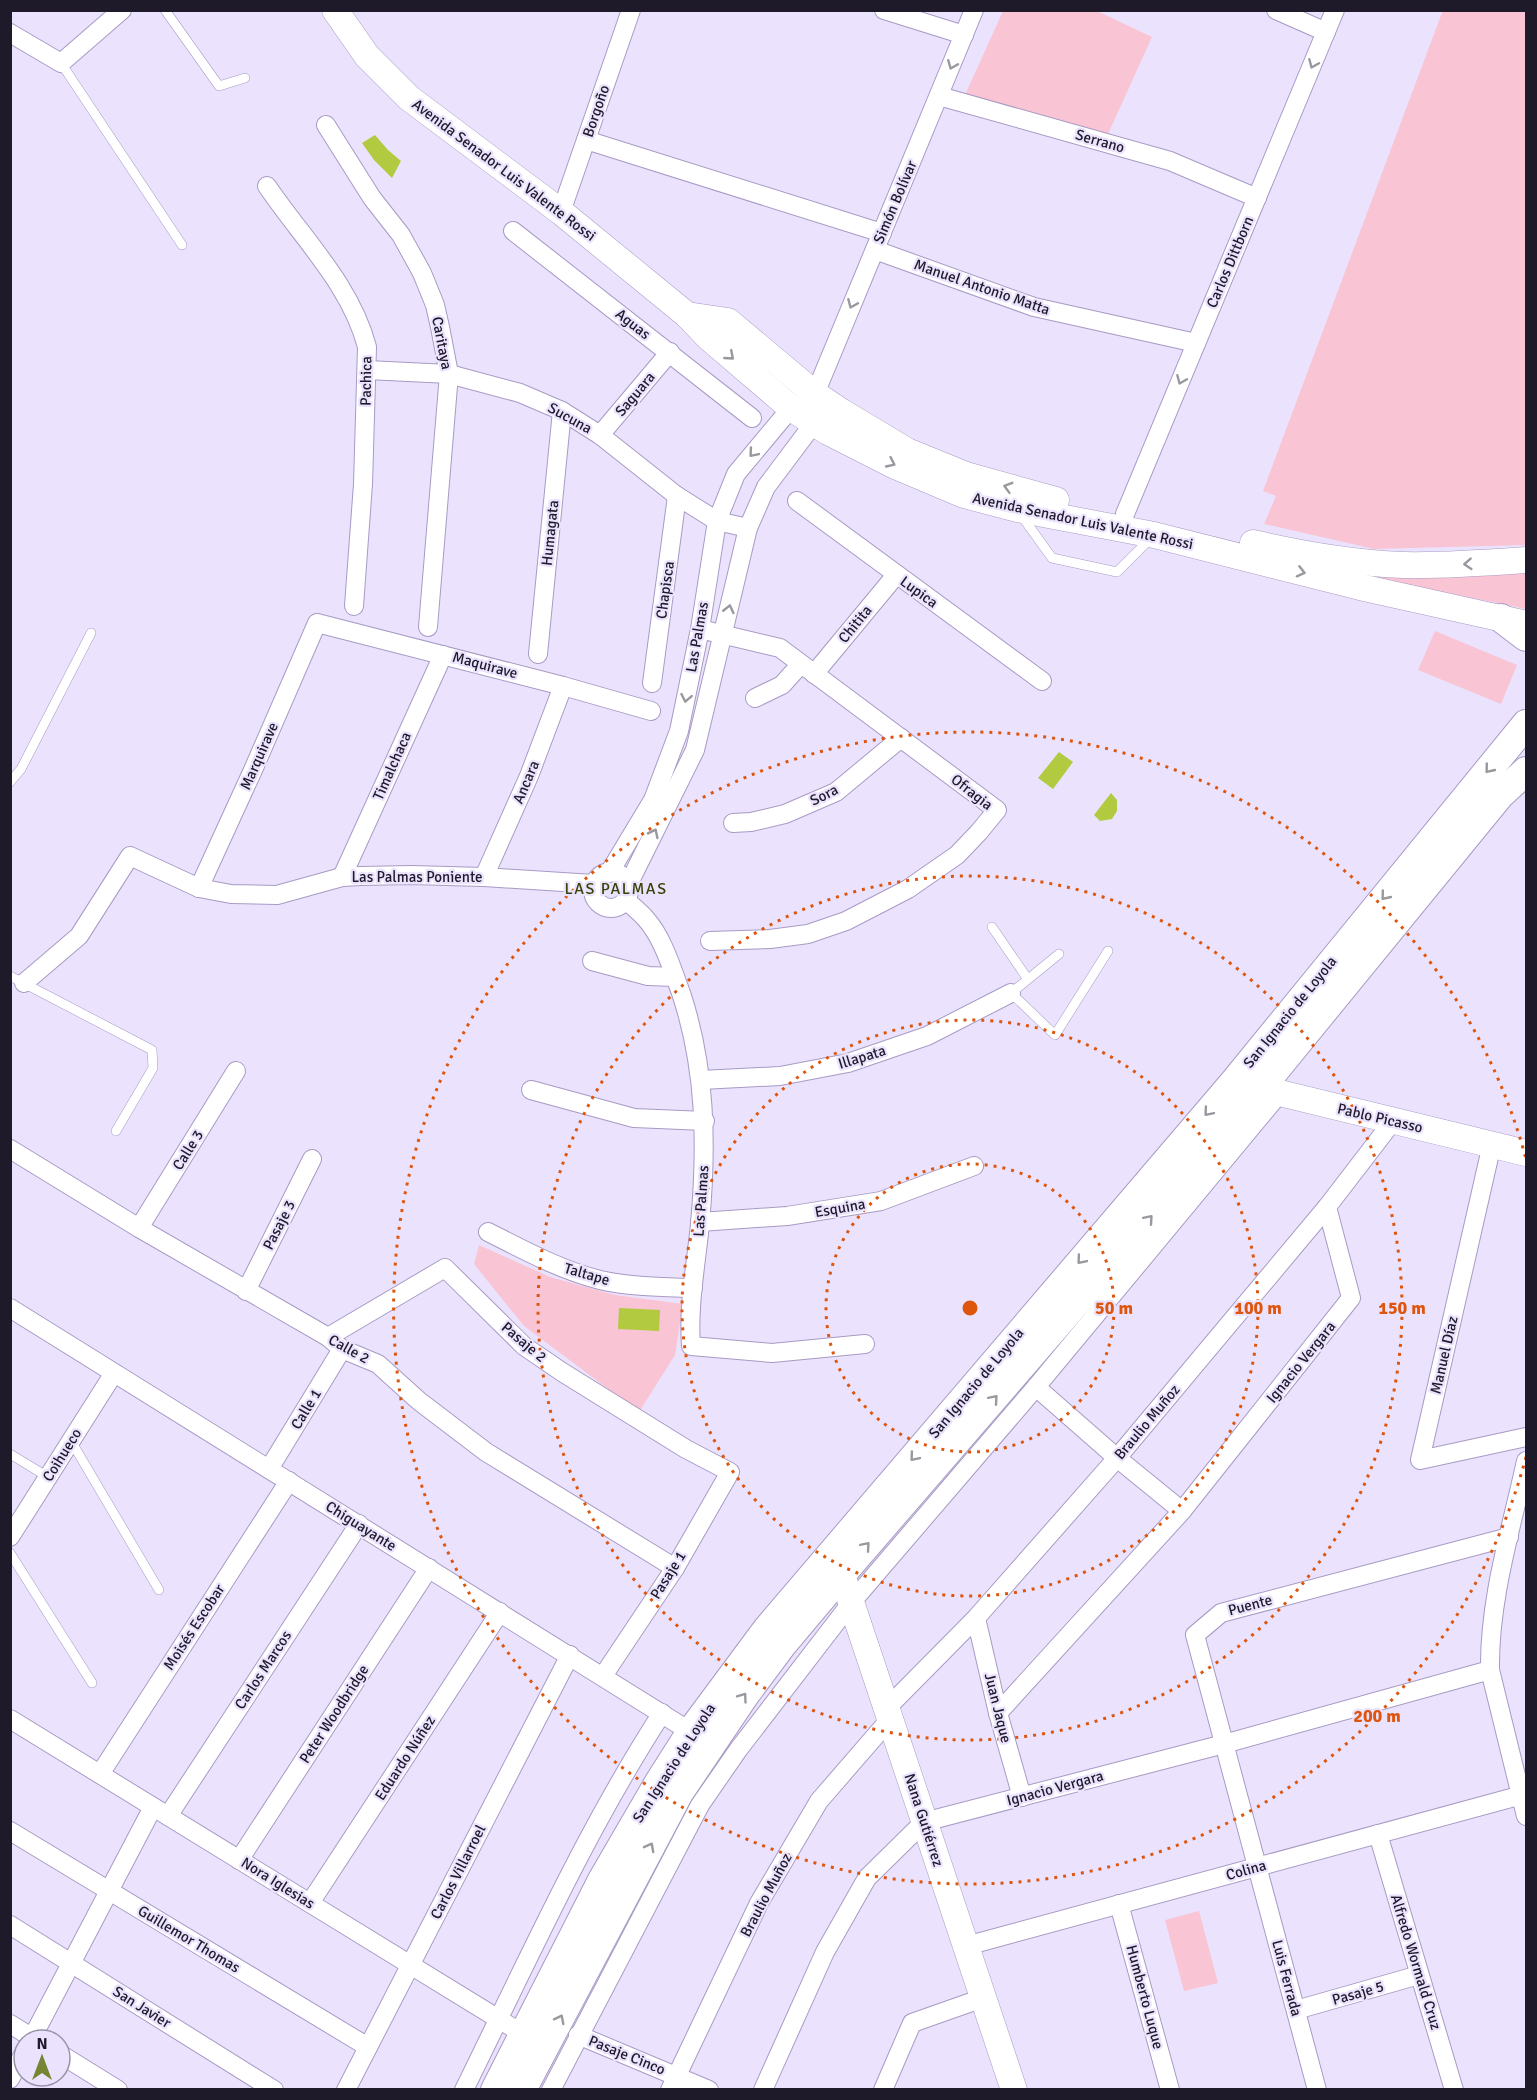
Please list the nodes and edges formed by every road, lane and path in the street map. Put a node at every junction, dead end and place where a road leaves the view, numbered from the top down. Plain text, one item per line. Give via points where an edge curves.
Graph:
1 (122, 10) edge
2 (165, 10) edge
3 (335, 10) edge
4 (631, 10) edge
5 (884, 10) edge
6 (974, 10) edge
7 (1276, 10) edge
8 (1335, 10) edge
9 (1326, 32) junction
10 (10, 33) edge
11 (964, 35) junction
12 (61, 63) junction
13 (245, 78) dead end
14 (939, 96) junction
15 (326, 125) dead end
16 (586, 140) junction
17 (267, 186) dead end
18 (1257, 198) junction
19 (561, 212) junction
20 (513, 231) dead end
21 (878, 242) junction
22 (182, 245) dead end
23 (687, 315) junction
24 (1196, 343) junction
25 (670, 352) junction
26 (367, 370) junction
27 (449, 374) junction
28 (815, 394) junction
29 (791, 408) junction
30 (562, 411) junction
31 (752, 418) dead end
32 (814, 423) junction
33 (600, 435) junction
34 (677, 496) junction
35 (797, 501) dead end
36 (1017, 509) junction
37 (1125, 514) junction
38 (717, 521) junction
39 (748, 528) junction
40 (1154, 535) junction
41 (1527, 560) edge
42 (896, 575) junction
43 (354, 606) dead end
44 (1514, 621) edge
45 (317, 623) joint
46 (428, 627) dead end
47 (699, 628) junction
48 (91, 633) dead end
49 (724, 633) junction
50 (1527, 637) edge
51 (538, 654) dead end
52 (443, 655) junction
53 (807, 669) junction
54 (1042, 681) dead end
55 (652, 683) dead end
56 (563, 686) junction
57 (755, 698) dead end
58 (651, 711) dead end
59 (1527, 723) edge
60 (901, 738) junction
61 (1527, 771) edge
62 (10, 782) edge
63 (733, 823) dead end
64 (609, 873) junction
65 (342, 877) junction
66 (484, 877) junction
67 (594, 884) junction
68 (199, 888) junction
69 (627, 893) junction
70 (992, 927) dead end
71 (710, 941) dead end
72 (1108, 951) dead end
73 (1059, 954) dead end
74 (592, 961) dead end
75 (675, 977) junction
76 (1027, 978) junction
77 (17, 979) edge
78 (1011, 993) junction
79 (236, 1071) dead end
80 (701, 1080) junction
81 (1258, 1088) junction
82 (531, 1090) dead end
83 (705, 1120) junction
84 (1393, 1121) junction
85 (116, 1131) dead end
86 (1492, 1144) junction
87 (10, 1149) edge
88 (1527, 1153) edge
89 (312, 1159) dead end
90 (974, 1166) dead end
91 (1327, 1207) junction
92 (700, 1222) junction
93 (139, 1228) junction
94 (488, 1232) dead end
95 (693, 1288) junction
96 (246, 1291) junction
97 (10, 1308) edge
98 (328, 1337) junction
99 (865, 1344) dead end
100 (342, 1349) junction
101 (114, 1373) junction
102 (1036, 1387) junction
103 (1527, 1437) edge
104 (71, 1441) junction
105 (10, 1454) edge
106 (1117, 1458) junction
107 (1527, 1461) edge
108 (269, 1469) junction
109 (730, 1472) joint
110 (48, 1477) junction
111 (289, 1481) junction
112 (1182, 1511) junction
113 (359, 1524) junction
114 (10, 1537) edge
115 (1509, 1537) junction
116 (10, 1553) edge
117 (838, 1563) junction
118 (429, 1568) junction
119 (675, 1568) junction
120 (159, 1590) dead end
121 (851, 1603) junction
122 (500, 1612) junction
123 (976, 1618) junction
124 (570, 1655) junction
125 (1490, 1670) junction
126 (603, 1676) junction
127 (92, 1683) dead end
128 (662, 1713) junction
129 (998, 1713) junction
130 (888, 1714) junction
131 (10, 1719) edge
132 (700, 1738) junction
133 (1224, 1744) junction
134 (100, 1774) junction
135 (1524, 1794) edge
136 (1022, 1797) junction
137 (161, 1811) junction
138 (1527, 1816) edge
139 (924, 1822) junction
140 (10, 1831) edge
141 (1378, 1834) junction
142 (238, 1860) junction
143 (1257, 1867) junction
144 (109, 1891) junction
145 (310, 1903) junction
146 (1119, 1904) junction
147 (10, 1925) edge
148 (966, 1946) junction
149 (71, 1963) junction
150 (410, 1965) junction
151 (1419, 1975) junction
152 (983, 1998) junction
153 (1296, 2010) junction
154 (498, 2019) junction
155 (38, 2028) edge
156 (578, 2035) junction
157 (534, 2041) junction
158 (368, 2047) junction
159 (72, 2061) edge
160 (674, 2083) edge
161 (118, 2090) edge
162 (274, 2090) edge
163 (346, 2090) edge
164 (464, 2090) edge
165 (495, 2090) edge
166 (522, 2090) edge
167 (551, 2090) edge
168 (710, 2090) edge
169 (763, 2090) edge
170 (883, 2090) edge
171 (1014, 2090) edge
172 (1170, 2090) edge
173 (1317, 2090) edge
174 (1454, 2090) edge

1 - 12 street
2 - 13 lane via 219,86
3 - 19 main road, Avenida Senador Luis Valente Rossi via 367,57 409,98
4 - 16 street, Borgoño
5 - 11 street
6 - 11 street, Simón Bolívar
7 - 9 street
8 - 9 street, Carlos Dittborn
9 -> 18 street, Carlos Dittborn
10 - 12 street
11 -> 14 street, Simón Bolívar
12 - 22 lane
14 - 18 street, Serrano via 1170,161
14 - 21 street, Simón Bolívar
15 - 27 street, Caritaya via 372,198 401,235 422,273 435,305
16 - 19 street, Borgoño
16 - 21 street, Manuel Antonio Matta
17 - 26 street, Pachica via 344,293 362,327
18 - 24 street, Carlos Dittborn
19 - 23 main road, Avenida Senador Luis Valente Rossi
20 - 25 street, Aguas
21 - 24 street, Manuel Antonio Matta via 1034,307
21 -> 28 street, Simón Bolívar
23 - 28 main road, Avenida Senador Luis Valente Rossi via 728,321
23 -> 29 main road, Avenida Senador Luis Valente Rossi
24 -> 37 street, Carlos Dittborn
25 - 31 street, Aguas
25 - 33 street, Saguara
26 - 27 street, Sucuna
26 - 43 street, Pachica
27 - 30 street, Sucuna via 520,393
27 - 46 street, Caritaya
28 - 29 street
28 - 32 street, Simón Bolívar
37 -> 28 main road, Avenida Senador Luis Valente Rossi via 1033,495 966,475 908,451
29 - 32 main road, Avenida Senador Luis Valente Rossi
29 -> 38 street, Las Palmas via 736,474
30 - 33 street, Sucuna
30 - 51 street, Humagata
32 -> 36 main road, Avenida Senador Luis Valente Rossi via 893,465 964,495
32 - 39 street, Las Palmas via 766,487
33 - 34 street, Sucuna
34 - 38 street, Sucuna
34 - 55 street, Chapisca
35 - 42 street, Lupica
36 - 40 main road, Avenida Senador Luis Valente Rossi
36 - 40 lane via 1052,558 1117,572
41 -> 37 main road, Avenida Senador Luis Valente Rossi via 1401,565 1279,549
38 - 39 street, Sucuna
38 - 47 street, Las Palmas
49 -> 39 street, Las Palmas
40 -> 44 main road, Avenida Senador Luis Valente Rossi
42 - 53 street, Chitita
42 - 54 street, Lupica
44 - 50 main road
45 - 52 street, Maquirave
45 - 68 street, Marquirave
47 - 49 street, Ofragia
47 -> 64 street, Las Palmas via 680,731 669,762 653,800
48 - 62 lane via 21,769
49 - 53 street, Ofragia via 780,648
69 -> 49 street, Las Palmas via 695,750
52 - 56 street, Maquirave
52 - 65 street, Timalchaca
53 - 57 street, Chitita
53 - 60 street, Ofragia
56 - 58 street, Maquirave
56 - 66 street, Ancara
59 -> 81 main road, San Ignacio de Loyola
60 - 63 street, Sora via 836,792 785,814
60 - 71 street, Ofragia via 997,810 979,832 957,855 908,889 846,921 808,934
61 - 81 main road, San Ignacio de Loyola via 1500,795
64 - 67 street, Las Palmas
64 - 69 street, Las Palmas via 620,876
65 - 66 street, Las Palmas Poniente
65 - 68 street, Las Palmas Poniente via 277,895 231,894
66 - 67 street, Las Palmas Poniente
67 - 69 street via 594,897 602,906 615,908
68 - 77 street, Las Palmas Poniente via 130,856 79,936
69 - 75 street, Las Palmas via 661,943
70 - 76 lane
72 - 78 lane via 1055,1035
73 - 76 lane
74 - 75 street via 648,976
75 - 80 street, Las Palmas via 691,1024
76 - 78 lane
77 - 85 lane via 152,1050 153,1068
78 - 80 street, Illapata via 927,1036 849,1063 780,1076
79 - 93 street, Calle 3
80 - 83 street, Las Palmas
81 - 84 main road, Pablo Picasso
81 - 102 street, San Ignacio de Loyola
81 - 117 main road, San Ignacio de Loyola
82 - 83 street via 634,1118
83 - 92 street, Las Palmas
84 - 86 main road, Pablo Picasso
84 - 91 street, Braulio Muñoz
86 - 88 main road, Pablo Picasso
86 - 103 street, Manuel Díaz via 1420,1460
87 - 93 street, Calle 2
89 - 96 street, Pasaje 3
90 - 92 street, Esquina via 881,1200 787,1216
91 - 106 street, Braulio Muñoz
91 - 112 street, Ignacio Vergara via 1351,1298
92 - 95 street, Las Palmas
93 - 96 street, Calle 2
94 - 95 street, Taltape via 537,1257 600,1280 641,1287
95 - 99 street, Las Palmas via 691,1346 772,1353
96 - 98 street, Calle 2
97 - 101 street, Chiguayante
98 - 100 street, Calle 2
98 - 109 street, Pasaje 2 via 445,1268 524,1346 667,1437
100 - 108 street, Calle 1
100 - 119 street, Calle 2 via 378,1364 486,1452
101 - 104 street, Coihueco
101 - 108 street, Chiguayante
102 - 106 street
102 - 121 street, San Ignacio de Loyola
104 - 110 street, Coihueco
104 - 120 lane
105 - 110 lane
106 - 112 street
106 - 123 street, Braulio Muñoz
107 - 115 street
108 - 111 street, Chiguayante
109 - 119 street, Pasaje 1
110 - 114 street, Coihueco
111 - 113 street, Chiguayante
111 - 134 street, Moisés Escobar
112 - 129 street, Ignacio Vergara
113 - 118 street, Chiguayante
113 - 137 street, Carlos Marcos
115 - 125 street via 1494,1603
115 - 133 street, Puente via 1221,1613 1195,1635
116 - 127 lane
117 - 121 main road, Nana Gutiérrez
117 - 132 main road, San Ignacio de Loyola via 783,1644
118 - 122 street, Chiguayante
118 - 142 street, Peter Woodbridge
119 - 126 street, Pasaje 1
121 - 130 main road, Nana Gutiérrez
121 - 156 street, San Ignacio de Loyola via 700,1805
122 - 124 street, Chiguayante
122 - 145 street, Eduardo Núñez
123 - 129 street, Juan Jaque
123 - 130 street, Braulio Muñoz
124 - 126 street, Chiguayante
124 - 150 street, Carlos Villarroel
125 - 133 street, Ignacio Vergara
125 - 135 street
126 - 128 street, Chiguayante
128 - 132 street, Chiguayante
128 - 154 street via 628,1765 568,1876
129 - 136 street, Juan Jaque
130 - 139 main road, Nana Gutiérrez
130 - 160 street, Braulio Muñoz via 819,1801 759,1904
131 - 134 street, Nora Iglesias
132 - 157 main road, San Ignacio de Loyola via 679,1793
133 - 136 street, Ignacio Vergara
133 - 143 street, Puente
134 - 137 street, Nora Iglesias
135 - 138 street
135 - 141 street, Colina
136 - 139 street, Ignacio Vergara
137 - 142 street, Nora Iglesias
137 - 144 street, Carlos Marcos
139 - 148 main road, Nana Gutiérrez
139 - 169 street via 867,1878 825,1952
140 - 144 street, Guillemor Thomas
141 - 143 street, Colina
141 - 151 street, Alfredo Wormald Cruz
142 - 145 street, Nora Iglesias
143 - 146 street, Colina
143 - 153 street, Luis Ferrada
144 - 149 street, Carlos Marcos
144 - 158 street, Guillemor Thomas
145 - 150 street, Nora Iglesias
146 - 148 street, Colina
146 - 172 street, Humberto Luque
147 - 149 street, San Javier
148 - 152 main road, Nana Gutiérrez
149 - 155 street, Carlos Marcos
149 - 162 street, San Javier
150 - 154 street, Nora Iglesias
150 - 158 street, Carlos Villarroel
151 - 153 street, Pasaje 5
151 - 174 street, Alfredo Wormald Cruz
152 - 170 street via 912,2023
152 - 171 main road, Nana Gutiérrez
153 - 173 street, Luis Ferrada
154 - 157 street, Nora Iglesias
154 - 164 street
156 - 160 street, Pasaje Cinco
156 - 167 street, San Ignacio de Loyola
157 - 165 main road, San Ignacio de Loyola
157 - 166 main road, San Ignacio de Loyola
158 - 163 street, Carlos Villarroel
159 - 161 street
160 - 168 street, Pasaje Cinco

